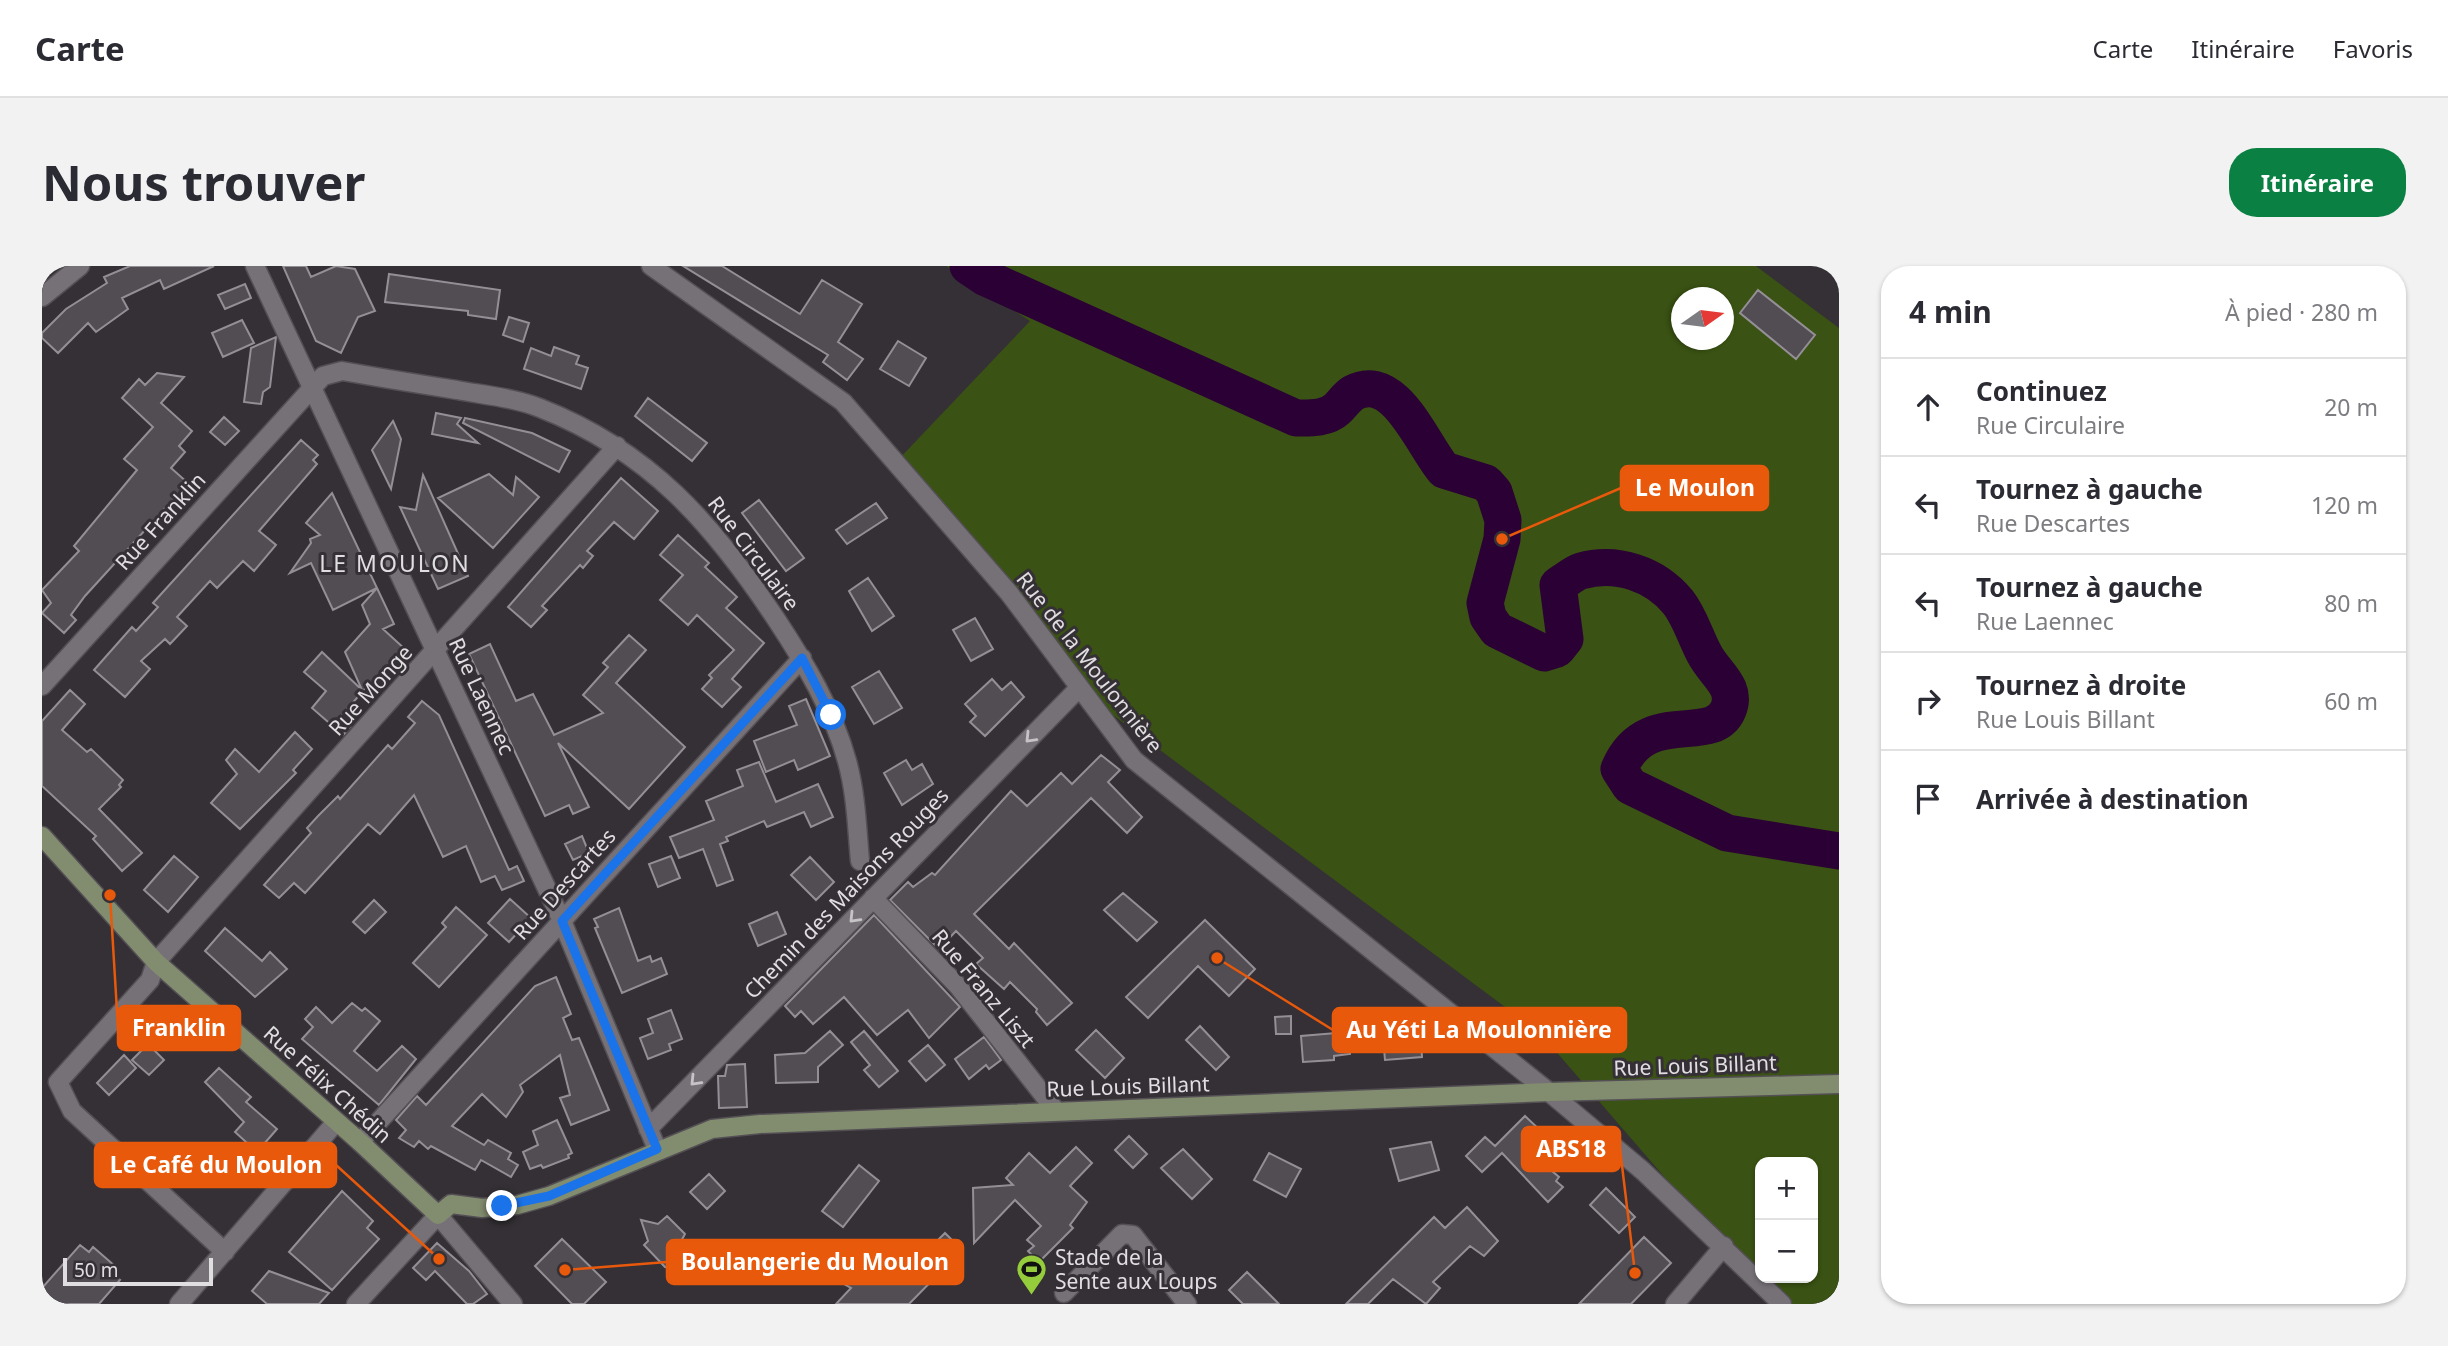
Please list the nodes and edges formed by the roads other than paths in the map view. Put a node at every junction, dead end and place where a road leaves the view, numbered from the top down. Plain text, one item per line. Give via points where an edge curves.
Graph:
1 (80, 266) edge
2 (255, 266) edge
3 (650, 266) edge
4 (42, 296) edge
5 (312, 386) junction
6 (617, 446) junction
7 (435, 651) junction
8 (802, 658) junction
9 (42, 686) edge
10 (1078, 689) junction
11 (42, 836) edge
12 (860, 861) dead end
13 (873, 898) junction
14 (562, 921) junction
15 (156, 962) junction
16 (1839, 1084) edge
17 (1549, 1092) junction
18 (1056, 1111) junction
19 (336, 1122) junction
20 (648, 1129) junction
21 (360, 1142) junction
22 (657, 1149) junction
23 (438, 1215) junction
24 (1724, 1246) junction
25 (225, 1252) junction
26 (1064, 1293) dead end
27 (179, 1304) edge
28 (356, 1304) edge
29 (513, 1304) edge
30 (1186, 1304) edge
31 (1675, 1304) edge
32 (1782, 1304) edge

1 - 4 street
2 - 5 street, Rue Laennec
3 - 10 street, Rue de la Moulonnière via 843,402 1009,593
5 - 6 street, Rue Circulaire via 323,376 342,372 485,395 537,407
5 - 7 street, Rue Laennec
5 - 9 street, Rue Franklin
6 - 7 street, Rue Monge
6 - 8 street, Rue Circulaire via 691,506 743,570
7 - 14 street, Rue Laennec
7 - 15 street, Rue Monge
8 - 12 street, Rue Circulaire via 848,762
8 - 14 street, Rue Descartes
10 -> 13 street, Chemin des Maisons Rouges
10 - 17 street, Rue de la Moulonnière via 1134,760
11 - 15 street, Rue Félix Chédin
13 - 18 street, Rue Franz Liszt via 958,986
13 -> 20 street, Chemin des Maisons Rouges
14 - 20 street, Rue Laennec
14 - 21 street, Rue Descartes
15 - 19 street, Rue Félix Chédin
15 - 25 street, Rue Monge via 150,979 58,1082 72,1111
16 - 17 street, Rue Louis Billant
17 - 18 street, Rue Louis Billant
17 - 24 street, Rue de la Moulonnière
18 - 22 street, Rue Louis Billant via 760,1124 712,1129
19 - 21 street, Rue Félix Chédin
19 - 25 street
20 - 22 street, Rue Laennec
21 - 23 street, Rue Félix Chédin
22 - 23 street, Rue Louis Billant via 549,1196 482,1208 451,1204
23 - 28 street
23 - 29 street
24 - 31 street
24 - 32 street, Rue de la Moulonnière
25 - 27 street
26 - 30 street via 1122,1234 1133,1235

